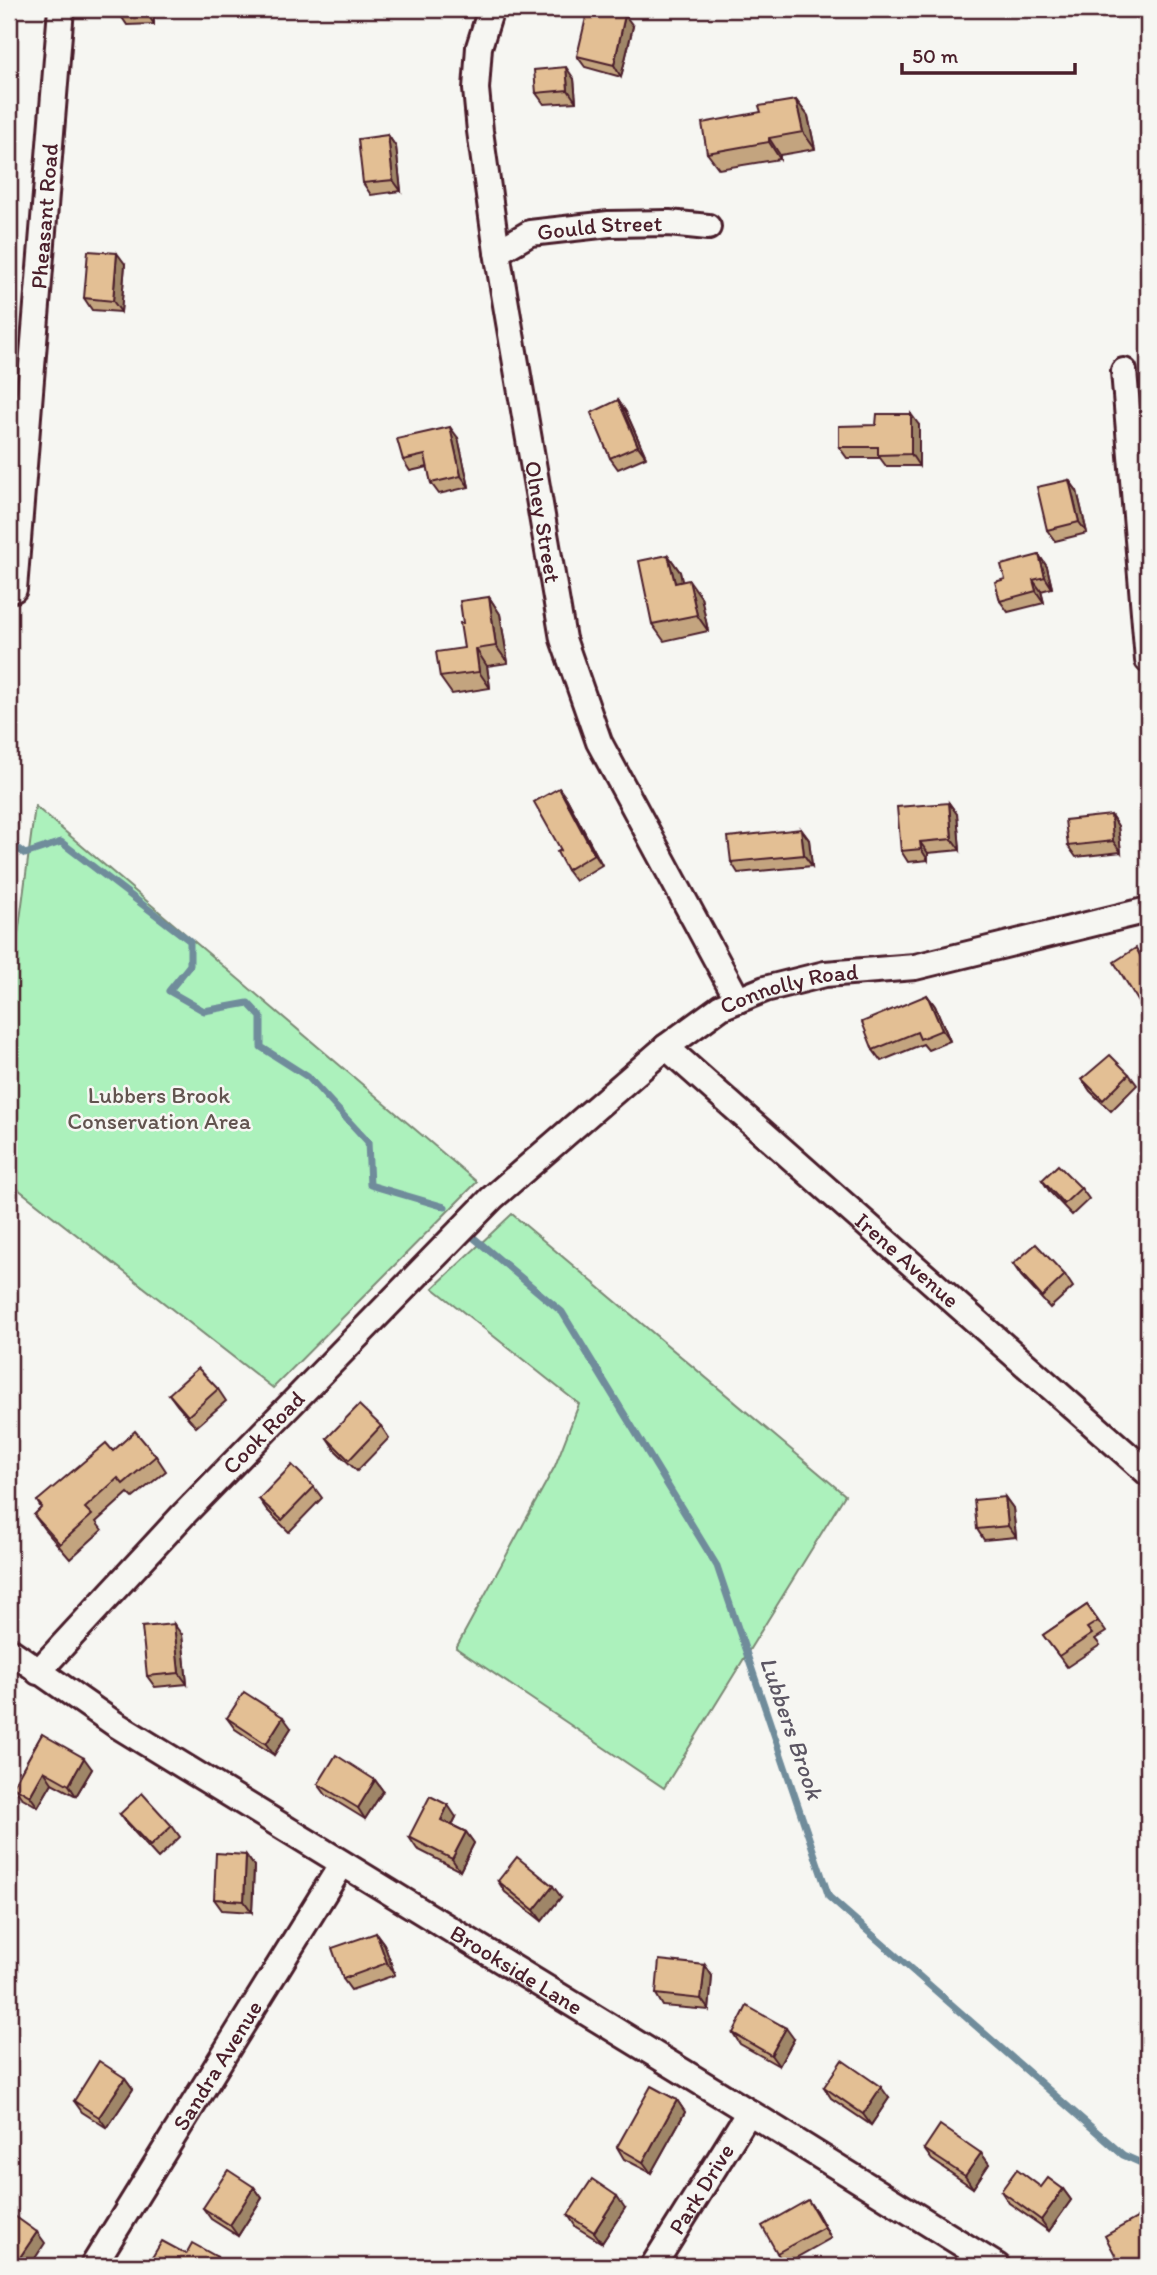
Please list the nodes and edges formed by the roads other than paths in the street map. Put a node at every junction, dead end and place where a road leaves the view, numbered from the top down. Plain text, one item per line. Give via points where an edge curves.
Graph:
1 (61, 9) edge
2 (491, 9) edge
3 (708, 227) dead end
4 (497, 252) junction
5 (1124, 371) dead end
6 (14, 589) dead end
7 (1148, 660) edge
8 (1148, 910) edge
9 (738, 1000) junction
10 (666, 1047) junction
11 (492, 1198) joint
12 (1148, 1472) edge
13 (9, 1650) edge
14 (38, 1672) junction
15 (342, 1864) junction
16 (749, 2112) junction
17 (93, 2266) edge
18 (653, 2266) edge
19 (997, 2266) edge

1 - 6 street, Pheasant Road
2 - 4 street, Olney Street via 479,47 476,89
3 - 4 street, Gould Street via 609,223 530,233
4 - 9 street, Olney Street via 563,639 599,742
5 - 7 street
8 - 9 street, Connolly Road via 915,967 825,974
9 - 10 street, Connolly Road
10 - 11 street, Connolly Road
10 - 12 street, Irene Avenue
11 - 14 street, Cook Road via 183,1515
13 - 14 street, Brookside Lane
14 - 15 street, Brookside Lane
15 - 16 street, Brookside Lane
15 - 17 street, Sandra Avenue
16 - 18 street, Park Drive
16 - 19 street, Brookside Lane

